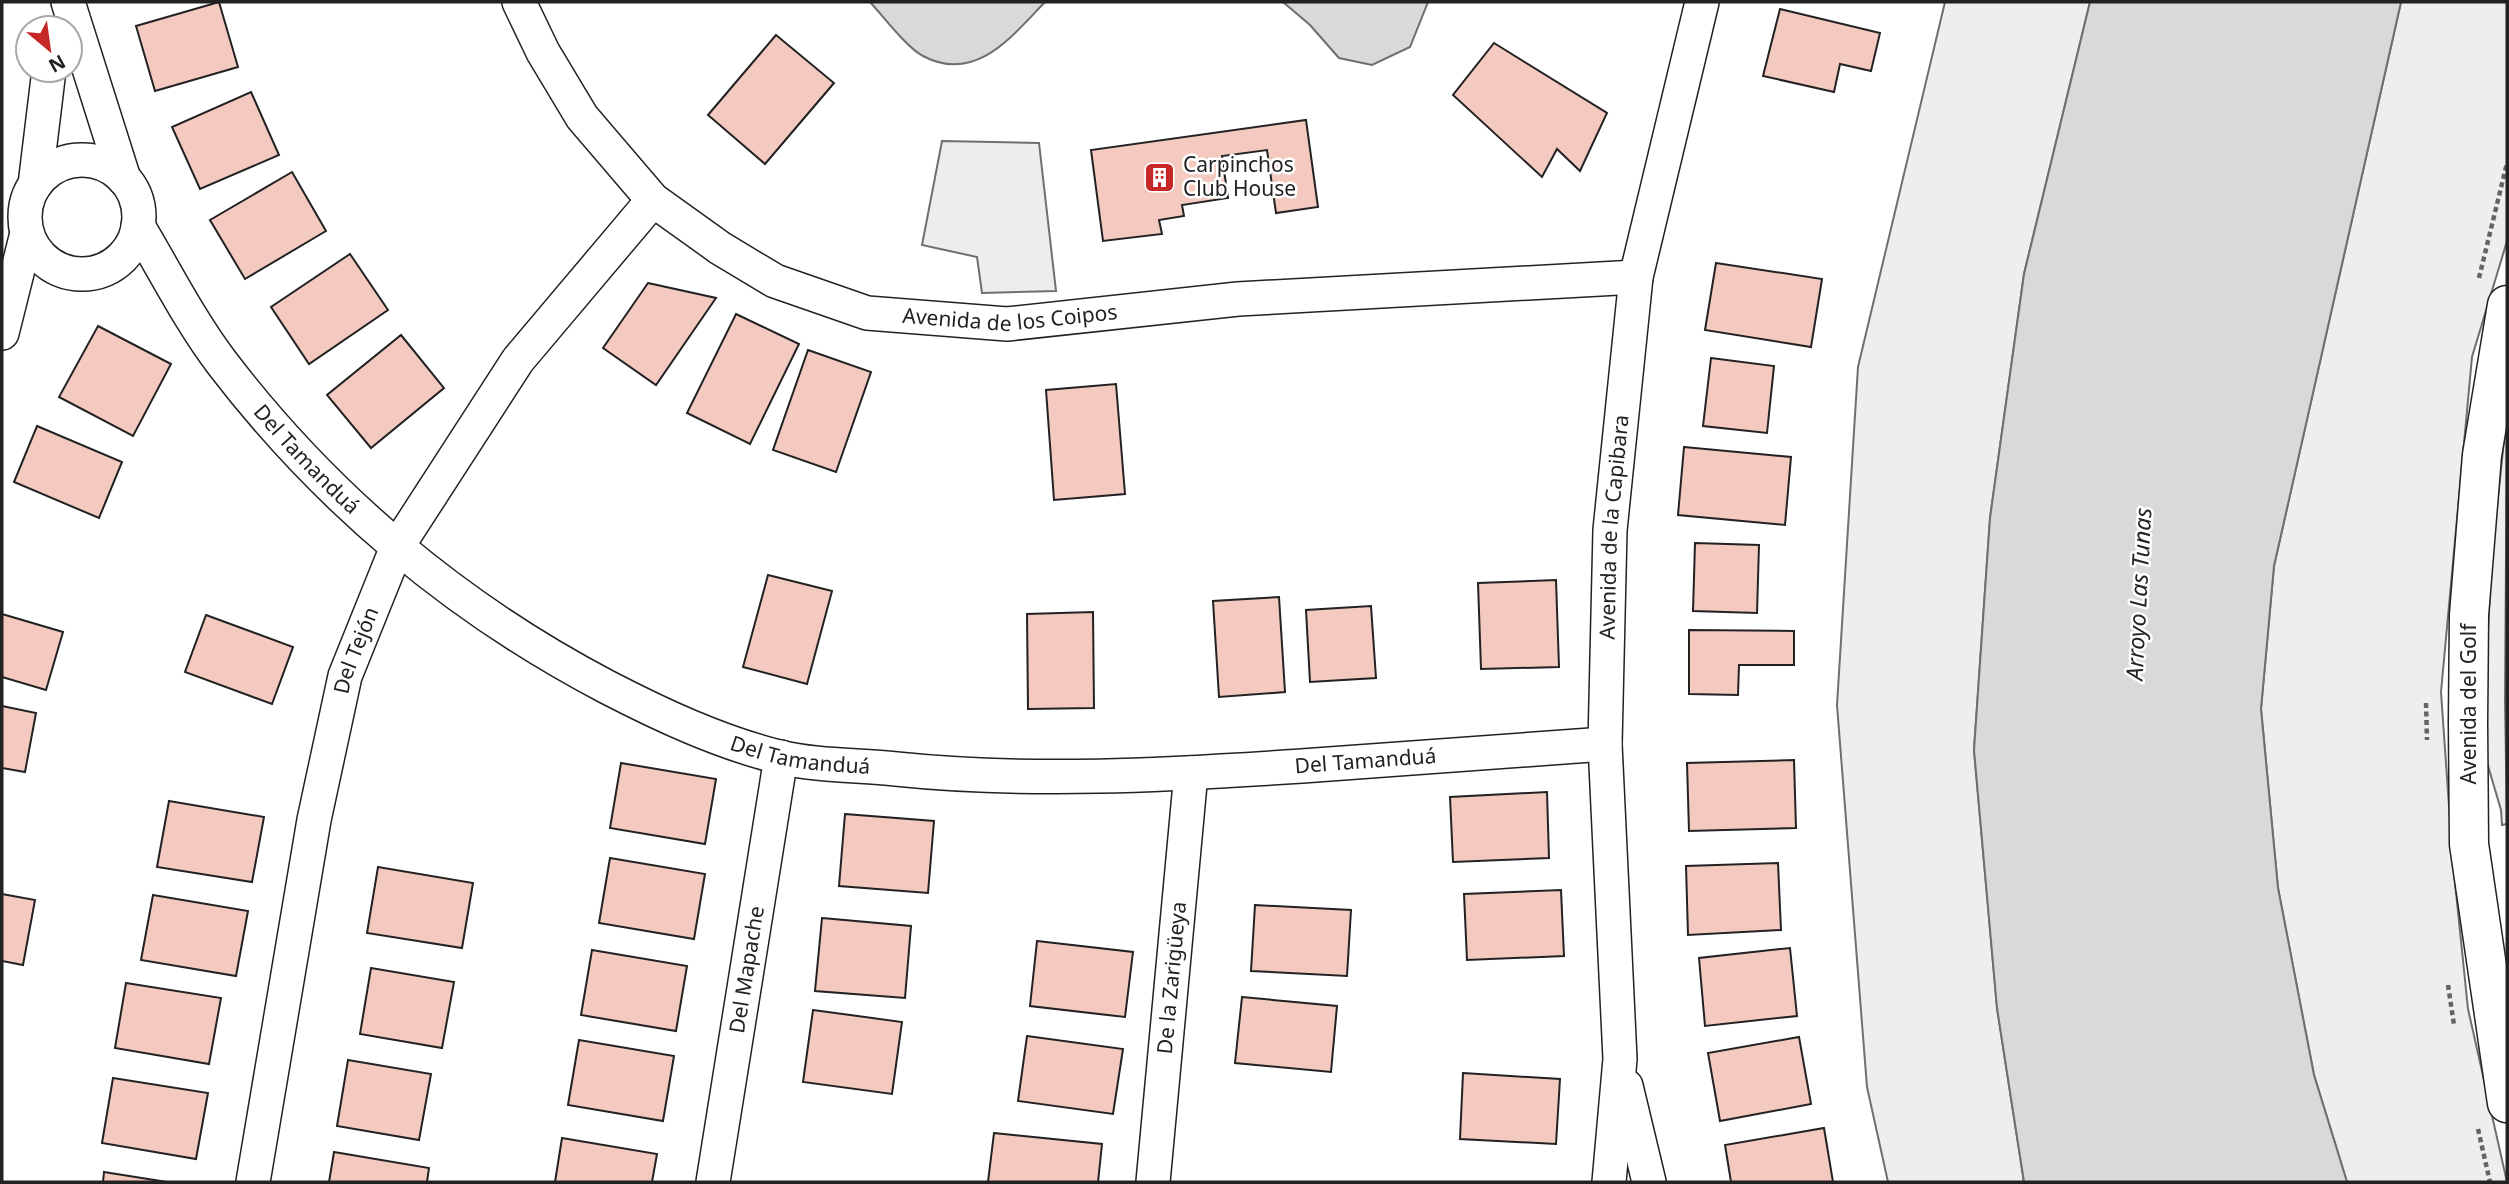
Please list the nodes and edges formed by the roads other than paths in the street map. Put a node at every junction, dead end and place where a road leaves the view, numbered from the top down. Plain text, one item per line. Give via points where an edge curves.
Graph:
1 (68, 2) edge
2 (519, 2) edge
3 (1702, 2) edge
4 (47, 84) edge
5 (124, 179) junction
6 (35, 184) junction
7 (653, 200) junction
8 (138, 226) junction
9 (27, 233) junction
10 (110, 266) junction
11 (60, 269) junction
12 (1636, 277) junction
13 (174, 286) junction
14 (2507, 305) edge
15 (5, 325) edge
16 (397, 547) junction
17 (1605, 744) junction
18 (781, 757) junction
19 (1191, 774) junction
20 (2497, 967) edge
21 (1620, 1059) junction
22 (2504, 1065) edge
23 (2507, 1103) edge
24 (253, 1182) edge
25 (713, 1182) edge
26 (1153, 1182) edge
27 (1609, 1182) edge
28 (1649, 1182) edge

1 - 5 street
2 - 7 street, Avenida de los Coipos via 582,117
3 - 12 street, Avenida de la Capibara
4 - 6 street
5 - 6 street via 95,161 78,160 62,163
5 - 8 street via 136,201
6 - 9 street via 27,200
7 - 12 street, Avenida de los Coipos via 775,281 867,313 946,322 1007,324 1238,299
7 - 16 street, Del Tejón via 518,360
8 - 10 street via 123,256
8 - 13 street, Del Tamanduá
9 - 11 street via 46,261
9 - 15 street
10 - 11 street via 94,272
10 - 13 street
11 - 15 street via 32,288
12 - 17 street, Avenida de la Capibara via 1610,530
13 - 16 street, Del Tamanduá via 218,359 265,418
14 - 20 street, Avenida del Golf via 2482,455 2469,615 2469,844
16 - 18 street, Del Tamanduá via 481,612 565,665 699,730
16 - 24 street, Del Tejón via 345,676 314,820
17 - 19 street, Del Tamanduá
17 - 21 street, Avenida de la Capibara
18 - 19 street, Del Tamanduá via 972,777
18 - 25 street, Del Mapache
19 - 26 street, De la Zarigüeya
20 - 22 street, Avenida del Golf
21 - 27 street, Avenida de la Capibara
21 - 28 street, Avenida de la Capibara
22 - 23 street, Avenida del Golf

